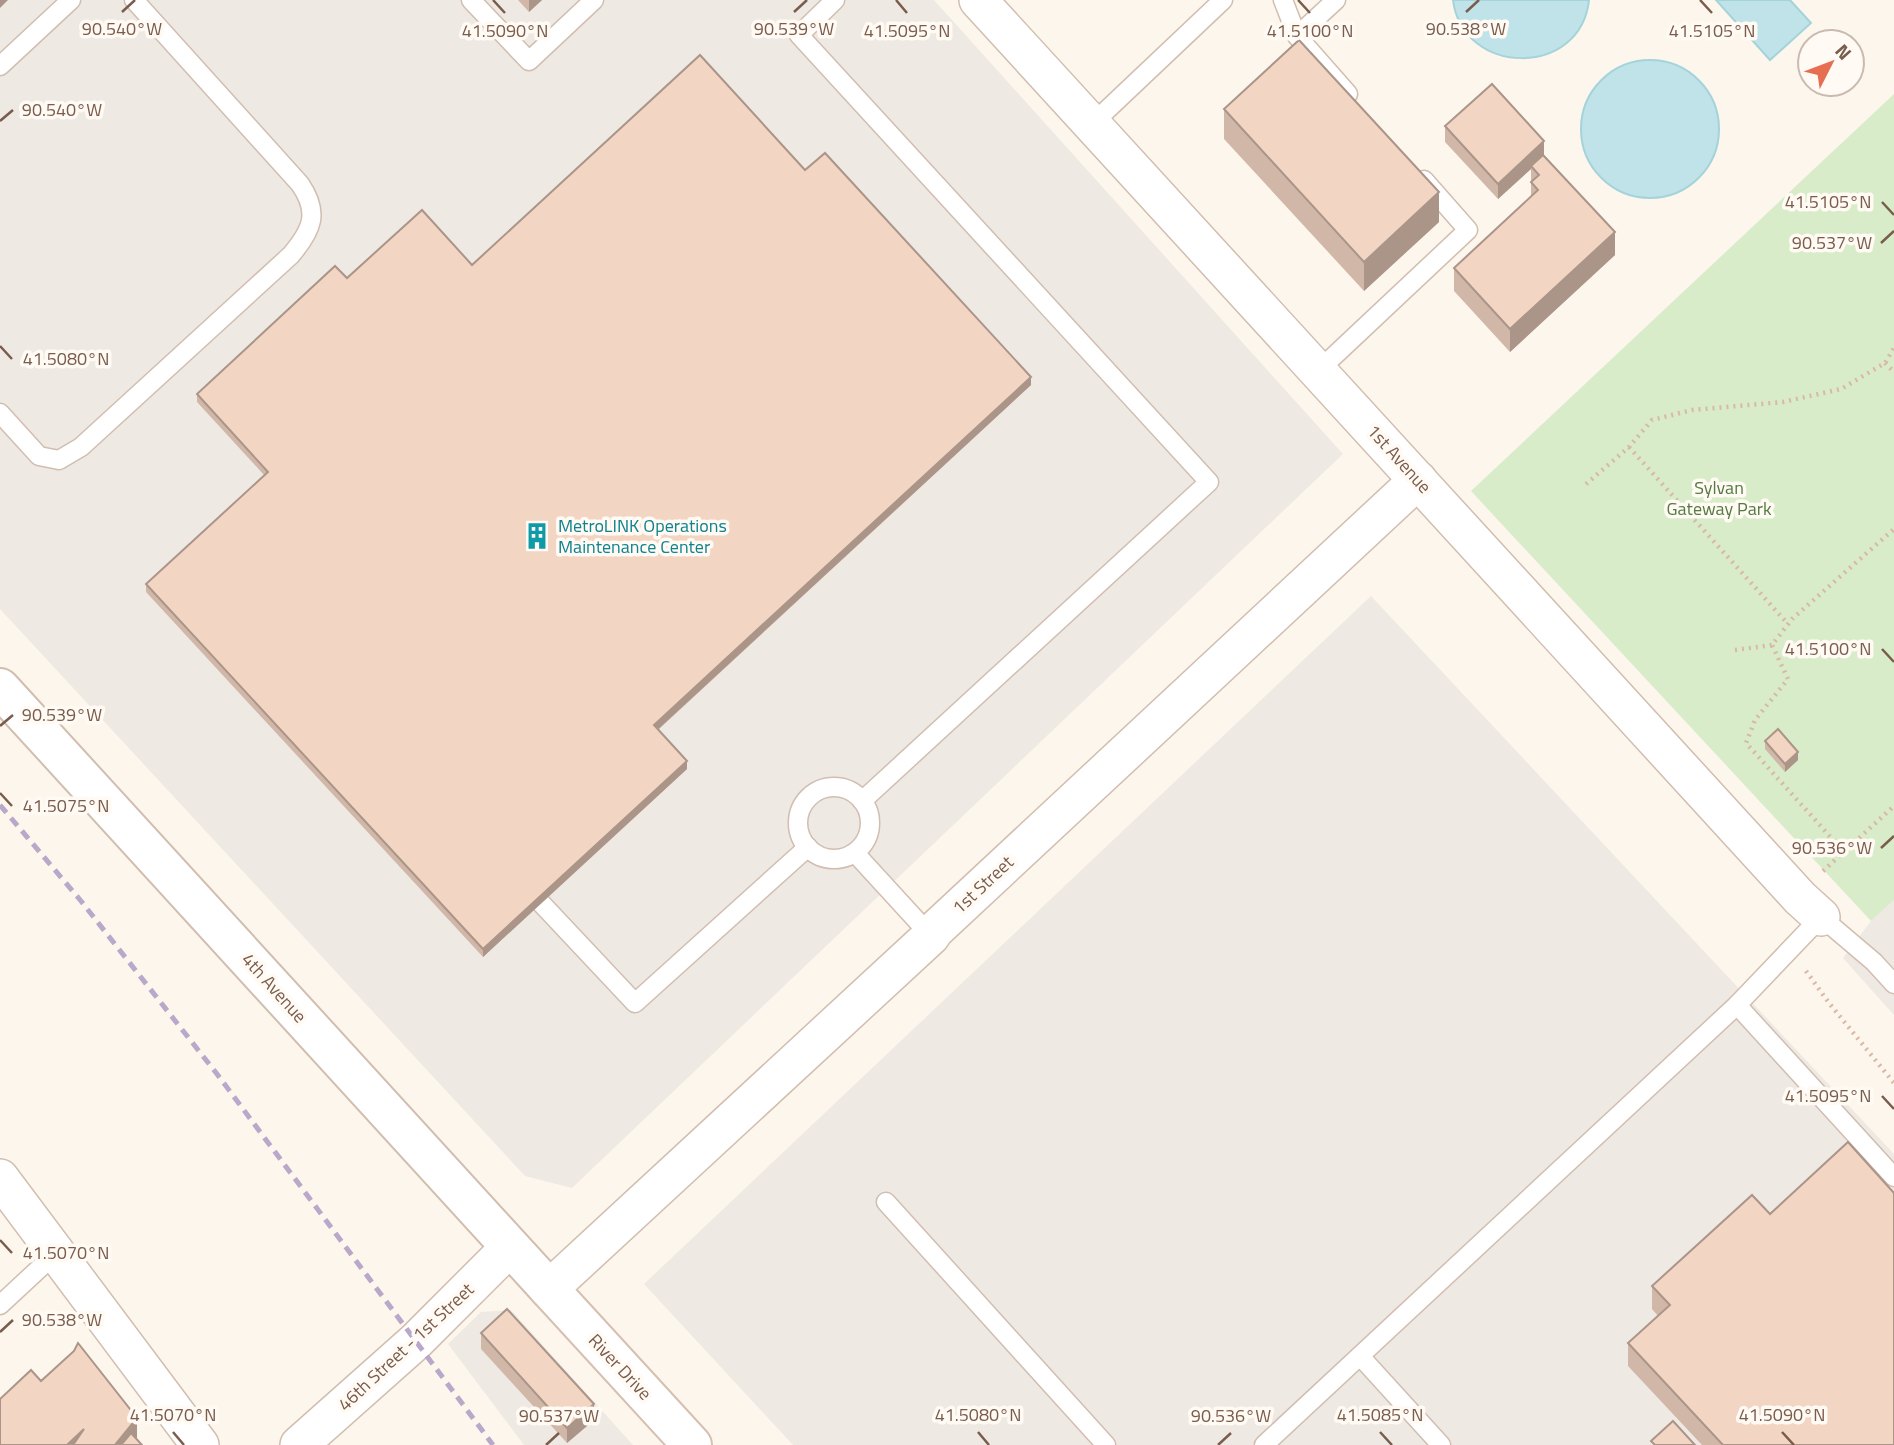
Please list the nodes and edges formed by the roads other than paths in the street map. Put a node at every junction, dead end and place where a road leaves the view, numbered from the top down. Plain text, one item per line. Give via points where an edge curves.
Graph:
1 (71, 0) edge
2 (134, 0) edge
3 (471, 0) edge
4 (594, 0) edge
5 (835, 0) edge
6 (978, 0) edge
7 (1223, 0) edge
8 (1283, 0) edge
9 (1336, 0) edge
10 (1297, 36) junction
11 (0, 66) edge
12 (1360, 107) edge
13 (1092, 124) junction
14 (1414, 169) edge
15 (1318, 371) junction
16 (0, 413) edge
17 (1418, 480) junction
18 (0, 688) edge
19 (862, 801) junction
20 (808, 847) junction
21 (855, 853) junction
22 (541, 903) edge
23 (1821, 917) junction
24 (931, 936) junction
25 (1894, 984) edge
26 (1737, 1005) junction
27 (1894, 1177) edge
28 (0, 1178) edge
29 (886, 1202) dead end
30 (510, 1247) junction
31 (56, 1252) junction
32 (549, 1289) junction
33 (0, 1305) edge
34 (1360, 1356) junction
35 (200, 1445) edge
36 (299, 1445) edge
37 (692, 1445) edge
38 (1106, 1445) edge
39 (1264, 1445) edge
40 (1441, 1445) edge

1 - 11 lane
2 - 16 lane via 300,184 311,200 306,237 81,447 58,460 39,456
3 - 4 lane via 529,61
5 - 19 lane via 799,35 1209,482
6 - 13 street, 1st Avenue
7 - 13 lane
8 - 10 lane
9 - 10 lane
10 - 12 lane
13 - 15 street, 1st Avenue
14 - 15 lane via 1468,230
15 - 17 street, 1st Avenue
17 - 23 street, 1st Avenue
17 - 24 street, 1st Street
18 - 30 street, 4th Avenue
19 - 20 lane via 842,787 811,794 801,807 797,825
19 - 21 lane via 870,814 869,833
20 - 21 lane via 829,859
20 - 22 lane via 635,1003
21 - 24 lane
23 - 25 lane
23 - 26 lane
24 - 32 street, 1st Street
26 - 27 lane
26 - 34 lane
28 - 31 street
29 - 38 lane
30 - 32 street, 4th Avenue
30 - 36 street, 46th Street - 1st Street via 416,1341
31 - 33 lane
31 - 35 street
32 - 37 street, River Drive
34 - 39 lane
34 - 40 lane

